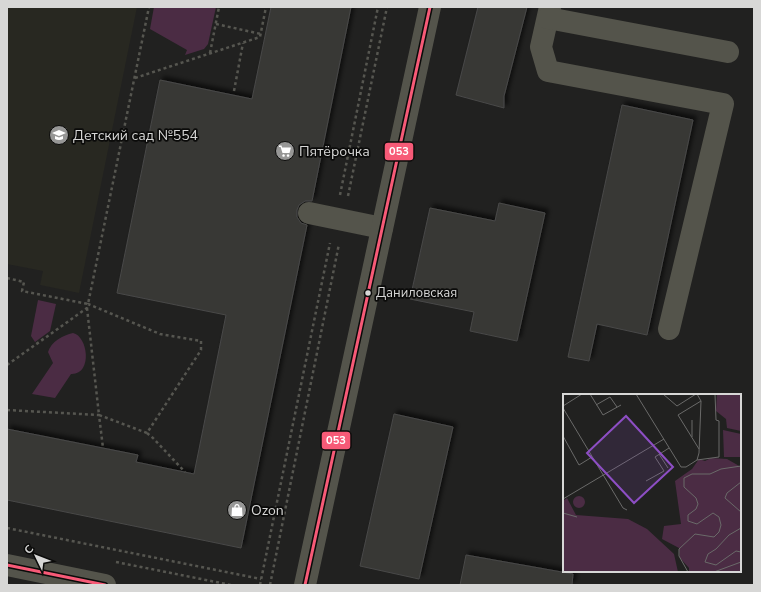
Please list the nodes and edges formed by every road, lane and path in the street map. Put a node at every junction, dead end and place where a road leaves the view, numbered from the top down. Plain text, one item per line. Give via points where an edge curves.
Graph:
1 (149, 7) edge
2 (219, 7) edge
3 (266, 7) edge
4 (378, 7) edge
5 (387, 7) edge
6 (430, 7) edge
7 (549, 13) edge
8 (216, 24) junction
9 (261, 34) junction
10 (243, 43) junction
11 (728, 52) dead end
12 (210, 53) junction
13 (134, 78) junction
14 (234, 91) dead end
15 (309, 213) dead end
16 (339, 219) junction
17 (382, 228) junction
18 (7, 278) edge
19 (88, 304) junction
20 (87, 308) junction
21 (669, 328) dead end
22 (7, 366) edge
23 (7, 410) edge
24 (99, 414) junction
25 (147, 433) junction
26 (104, 448) dead end
27 (185, 472) dead end
28 (7, 528) edge
29 (115, 562) dead end
30 (7, 565) edge
31 (262, 579) junction
32 (66, 581) edge
33 (105, 585) edge
34 (231, 585) edge
35 (260, 585) edge
36 (270, 585) edge
37 (305, 585) edge

1 - 13 path
2 - 8 path
3 - 9 path
4 - 16 path
5 - 16 path
6 - 17 street
7 - 11 street
7 - 21 street via 541,46 548,71 723,104
8 - 9 path
8 - 12 path
9 - 10 path via 260,37
10 - 12 path
10 - 14 path
12 - 13 path
13 - 19 path
15 - 16 street
16 - 17 street
16 - 31 path
16 - 36 path
17 - 37 street
18 - 19 path via 24,282 22,291
19 - 20 path
19 - 25 path via 160,334 201,341 201,350
20 - 22 path
20 - 24 path
23 - 24 path
24 - 25 path
24 - 26 path
25 - 27 path
28 - 31 path
29 - 34 path
30 - 32 street
31 - 35 path
32 - 33 street

